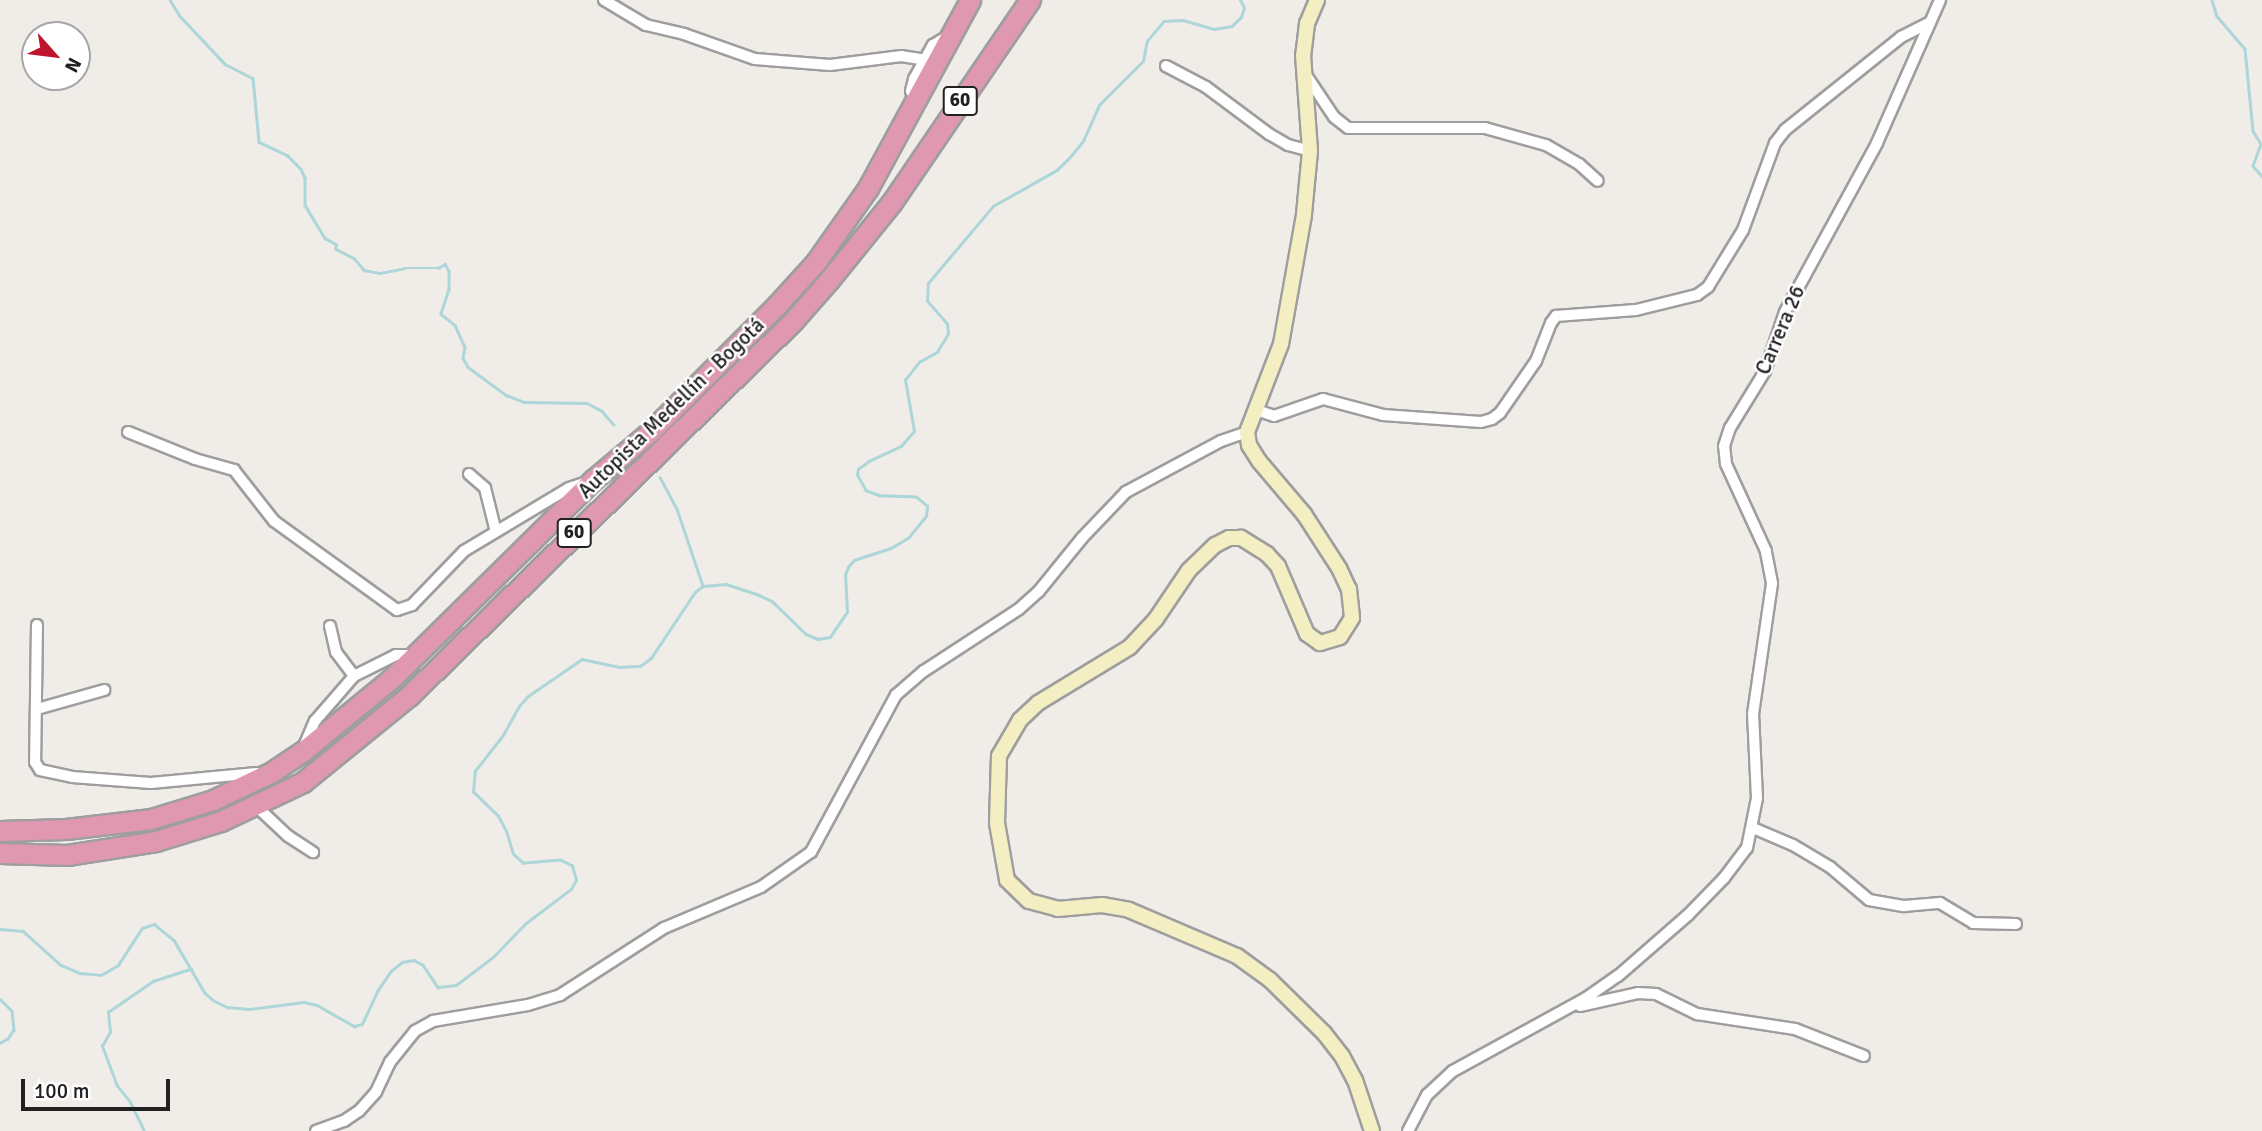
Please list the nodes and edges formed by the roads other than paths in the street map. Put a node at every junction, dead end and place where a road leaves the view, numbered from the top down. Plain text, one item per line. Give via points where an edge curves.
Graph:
1 (604, 0) edge
2 (970, 0) edge
3 (1030, 0) edge
4 (1317, 0) edge
5 (1940, 0) edge
6 (1929, 23) junction
7 (951, 35) junction
8 (925, 60) junction
9 (1166, 66) dead end
10 (1304, 72) junction
11 (916, 99) junction
12 (1310, 150) junction
13 (1598, 181) dead end
14 (1256, 410) junction
15 (128, 432) dead end
16 (1248, 432) junction
17 (469, 474) dead end
18 (593, 480) junction
19 (496, 532) junction
20 (37, 625) dead end
21 (330, 626) dead end
22 (412, 655) junction
23 (354, 676) junction
24 (104, 690) dead end
25 (37, 709) junction
26 (302, 752) junction
27 (272, 772) junction
28 (255, 805) junction
29 (1753, 828) junction
30 (0, 831) edge
31 (313, 852) dead end
32 (0, 853) edge
33 (2016, 924) dead end
34 (1563, 1009) junction
35 (1864, 1056) dead end
36 (316, 1131) edge
37 (1372, 1131) edge
38 (1410, 1131) edge

1 - 8 street via 646,25 755,60 830,65 890,57
2 - 7 highway, Autopista Medellín - Bogotá / 60
3 - 28 highway, Autopista Medellín - Bogotá / 60 via 892,202 793,321 409,696 303,782
4 - 10 main road via 1304,39
5 - 6 street, Carrera 26
6 - 14 street via 1901,37 1785,130 1775,143 1743,230 1702,293 1636,310 1556,316 1536,361 1492,419 1383,415 1323,399 1274,416
6 - 29 street, Carrera 26 via 1877,143 1785,312 1765,371 1724,446 1726,464 1766,551 1772,583 1753,714 1757,798
7 - 8 street via 937,40
7 - 11 highway, Autopista Medellín - Bogotá / 60
8 - 11 street via 911,85
9 - 12 street via 1206,87 1269,134
10 - 12 main road
10 - 13 street via 1334,117 1348,128 1485,128 1556,150
11 - 18 highway, Autopista Medellín - Bogotá / 60 via 868,188 816,262 650,432
12 - 14 main road via 1304,215 1281,344
14 - 16 main road
15 - 19 street via 234,470 274,521 397,610 412,605 464,551
16 - 36 street via 1221,441 1126,492 1039,591 896,695 811,852 761,887 664,928 560,995 528,1005 445,1018 415,1031 359,1111
16 - 37 main road via 1249,445 1259,461 1304,514 1339,568 1353,609 1348,628 1330,642 1316,641 1307,634 1278,566 1267,554 1241,538 1215,545 1201,555 1130,647 1038,703 1009,736 999,756 996,786 1003,869 1010,886 1038,905 1058,909 1102,905 1129,910 1254,967 1342,1056
17 - 19 street via 485,488
18 - 19 street via 569,488
18 - 22 highway, Autopista Medellín - Bogotá / 60
20 - 25 street
21 - 23 street via 336,652
22 - 23 street via 396,655
22 - 26 highway, Autopista Medellín - Bogotá / 60 via 391,679
23 - 26 street via 315,722
24 - 25 street
25 - 27 street via 34,762 40,770 151,783
26 - 27 highway, Autopista Medellín - Bogotá / 60
27 - 30 highway, Autopista Medellín - Bogotá / 60 via 213,800 151,819
28 - 31 street
28 - 32 highway, Autopista Medellín - Bogotá / 60 via 156,841 67,855
29 - 33 street via 1821,862 1869,900 1904,906 1940,903 1973,923
29 - 34 street, Carrera 26 via 1748,848 1688,915 1618,975
34 - 35 street via 1638,993 1656,994 1697,1014 1795,1029
34 - 38 street, Carrera 26 via 1453,1071 1427,1095

